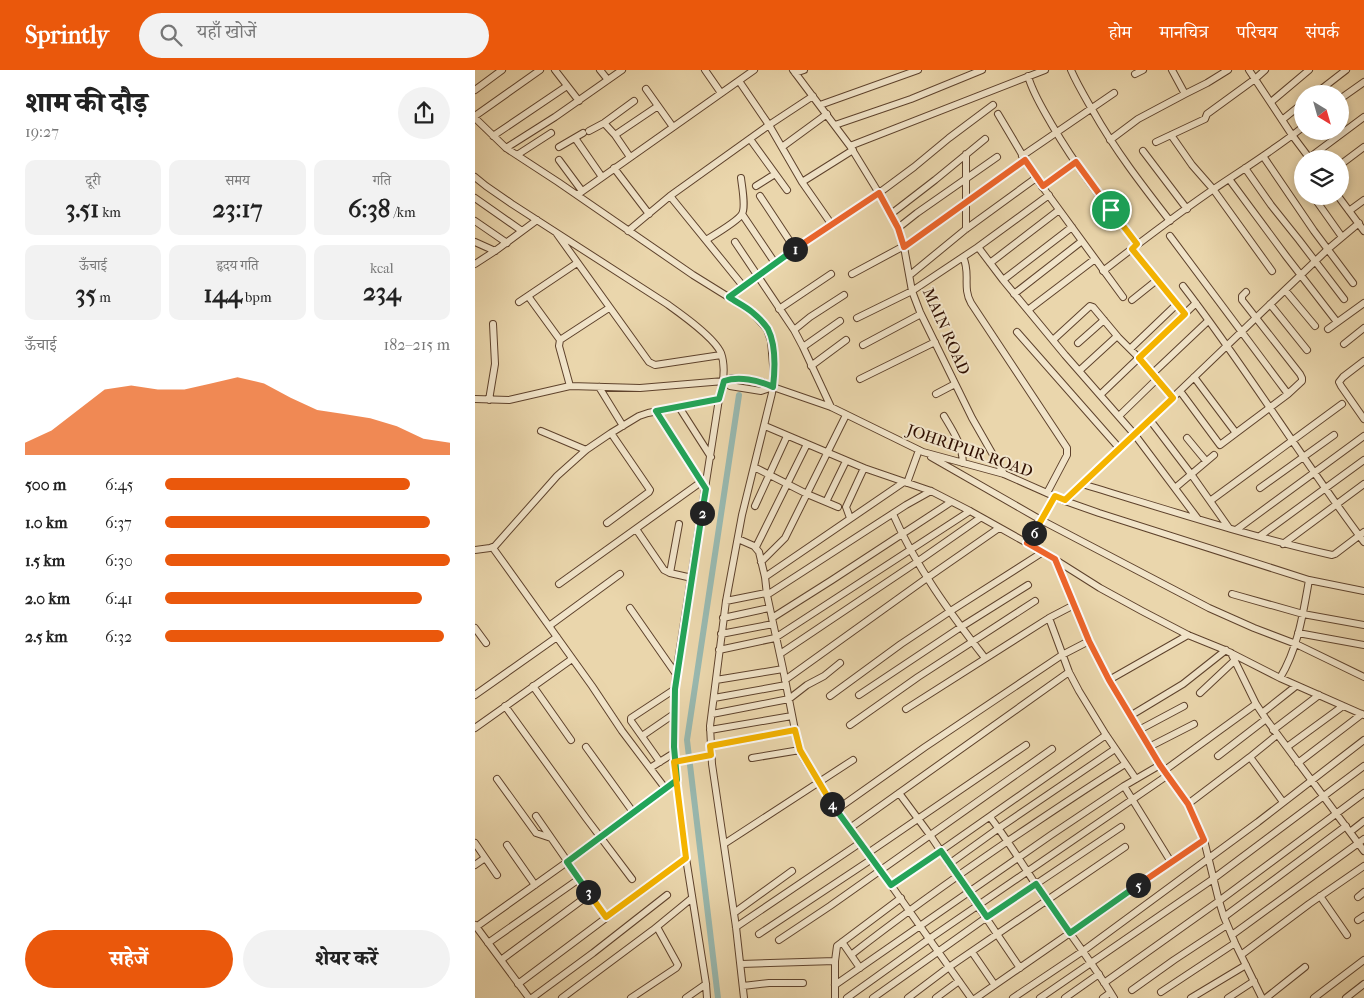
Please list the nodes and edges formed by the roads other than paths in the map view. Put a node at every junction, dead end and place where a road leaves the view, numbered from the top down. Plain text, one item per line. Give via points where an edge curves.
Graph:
1 (502, 70) edge
2 (540, 70) edge
3 (555, 70) edge
4 (600, 70) edge
5 (622, 70) edge
6 (705, 70) edge
7 (753, 70) edge
8 (804, 70) edge
9 (918, 70) edge
10 (982, 70) edge
11 (1045, 70) edge
12 (1071, 70) edge
13 (1143, 70) edge
14 (1172, 70) edge
15 (1228, 70) edge
16 (1249, 70) edge
17 (1265, 70) edge
18 (1309, 70) edge
19 (1346, 70) edge
20 (794, 71) edge
21 (1135, 74) dead end
22 (1028, 76) junction
23 (1255, 79) junction
24 (608, 80) junction
25 (739, 81) junction
26 (1364, 82) edge
27 (1327, 85) edge
28 (567, 86) junction
29 (646, 89) dead end
30 (475, 90) edge
31 (721, 93) junction
32 (1114, 93) dead end
33 (1349, 93) edge
34 (1185, 94) junction
35 (813, 96) junction
36 (579, 101) junction
37 (634, 101) dead end
38 (1271, 102) junction
39 (820, 105) junction
40 (993, 105) dead end
41 (658, 106) junction
42 (1091, 109) junction
43 (1294, 111) edge
44 (827, 114) junction
45 (998, 114) dead end
46 (1364, 117) edge
47 (476, 119) edge
48 (1282, 120) junction
49 (604, 123) junction
50 (769, 125) junction
51 (835, 125) junction
52 (673, 127) junction
53 (1056, 133) junction
54 (551, 134) dead end
55 (1171, 134) junction
56 (615, 135) junction
57 (1292, 135) junction
58 (493, 136) junction
59 (575, 138) junction
60 (985, 138) dead end
61 (750, 139) junction
62 (1110, 140) junction
63 (1155, 142) dead end
64 (559, 147) dead end
65 (782, 147) junction
66 (1364, 147) edge
67 (506, 148) junction
68 (852, 148) junction
69 (1303, 150) edge
70 (1321, 150) edge
71 (1143, 151) dead end
72 (966, 154) junction
73 (517, 155) junction
74 (1263, 156) junction
75 (630, 157) junction
76 (997, 157) dead end
77 (1024, 158) junction
78 (1349, 158) edge
79 (559, 160) dead end
80 (1076, 162) junction
81 (614, 168) junction
82 (1245, 168) junction
83 (775, 174) junction
84 (475, 176) edge
85 (602, 177) junction
86 (741, 178) dead end
87 (967, 178) junction
88 (1036, 178) junction
89 (1229, 180) junction
90 (802, 182) junction
91 (756, 186) dead end
92 (1043, 186) junction
93 (787, 190) dead end
94 (1213, 190) junction
95 (579, 193) junction
96 (879, 193) junction
97 (1049, 195) junction
98 (670, 196) junction
99 (760, 196) dead end
100 (475, 198) edge
101 (1364, 200) edge
102 (966, 203) junction
103 (1320, 205) edge
104 (1345, 205) edge
105 (1187, 208) junction
106 (1059, 210) junction
107 (1349, 211) junction
108 (649, 214) junction
109 (742, 214) junction
110 (891, 214) junction
111 (537, 220) junction
112 (475, 221) edge
113 (1170, 221) junction
114 (1359, 223) junction
115 (832, 225) junction
116 (1071, 227) junction
117 (898, 228) junction
118 (966, 229) junction
119 (522, 231) junction
120 (629, 231) junction
121 (1364, 231) edge
122 (555, 232) junction
123 (1170, 236) dead end
124 (1343, 237) junction
125 (706, 240) junction
126 (1082, 241) junction
127 (475, 242) edge
128 (735, 242) dead end
129 (507, 243) junction
130 (1134, 246) junction
131 (904, 247) junction
132 (978, 247) junction
133 (795, 249) junction
134 (1328, 249) junction
135 (495, 251) junction
136 (963, 257) junction
137 (1095, 259) junction
138 (1316, 262) junction
139 (577, 263) junction
140 (775, 263) junction
141 (991, 263) junction
142 (475, 264) edge
143 (1103, 271) junction
144 (1272, 271) dead end
145 (831, 274) dead end
146 (852, 274) dead end
147 (910, 274) junction
148 (758, 275) junction
149 (1301, 275) junction
150 (1003, 280) junction
151 (1157, 280) junction
152 (1353, 283) dead end
153 (743, 286) junction
154 (1183, 286) dead end
155 (1285, 290) junction
156 (912, 291) junction
157 (1246, 292) dead end
158 (1014, 294) junction
159 (844, 295) dead end
160 (528, 296) junction
161 (729, 297) junction
162 (1123, 297) dead end
163 (1344, 299) dead end
164 (1132, 300) dead end
165 (519, 302) dead end
166 (1196, 303) junction
167 (1364, 303) edge
168 (1177, 304) junction
169 (1270, 304) junction
170 (609, 308) junction
171 (779, 309) junction
172 (1028, 310) junction
173 (921, 314) junction
174 (1185, 314) junction
175 (857, 318) dead end
176 (1255, 318) junction
177 (1104, 320) junction
178 (1209, 320) junction
179 (840, 321) dead end
180 (1337, 322) junction
181 (493, 324) dead end
182 (1315, 326) dead end
183 (1364, 328) edge
184 (1328, 329) dead end
185 (793, 330) junction
186 (1017, 332) dead end
187 (1242, 332) junction
188 (1118, 337) junction
189 (560, 340) junction
190 (846, 340) dead end
191 (1053, 340) junction
192 (935, 342) junction
193 (1078, 343) dead end
194 (1343, 344) dead end
195 (863, 345) dead end
196 (1227, 346) junction
197 (803, 347) junction
198 (1130, 348) junction
199 (1307, 350) dead end
200 (721, 355) junction
201 (1139, 358) junction
202 (1364, 361) edge
203 (811, 366) junction
204 (1079, 371) junction
205 (1155, 376) junction
206 (1194, 377) junction
207 (859, 379) dead end
208 (724, 381) junction
209 (955, 384) junction
210 (570, 386) junction
211 (599, 387) junction
212 (773, 387) junction
213 (1180, 391) junction
214 (936, 394) dead end
215 (1288, 394) junction
216 (1100, 395) junction
217 (1173, 398) junction
218 (475, 399) edge
219 (719, 399) junction
220 (489, 400) junction
221 (1342, 404) dead end
222 (679, 407) junction
223 (831, 407) junction
224 (1270, 407) junction
225 (656, 411) junction
226 (846, 415) junction
227 (944, 416) dead end
228 (1119, 416) junction
229 (1364, 419) edge
230 (1150, 420) junction
231 (623, 426) junction
232 (765, 426) junction
233 (541, 431) dead end
234 (611, 433) junction
235 (1236, 433) junction
236 (1135, 435) junction
237 (1334, 435) dead end
238 (787, 436) junction
239 (1364, 436) edge
240 (1187, 438) dead end
241 (1292, 441) junction
242 (807, 444) junction
243 (1120, 449) junction
244 (586, 450) junction
245 (921, 451) junction
246 (828, 453) junction
247 (1214, 454) dead end
248 (711, 456) junction
249 (1303, 457) junction
250 (1364, 460) edge
251 (846, 461) junction
252 (1206, 461) junction
253 (963, 463) junction
254 (754, 467) junction
255 (864, 468) junction
256 (1314, 473) junction
257 (1005, 474) junction
258 (1191, 474) junction
259 (768, 475) junction
260 (907, 481) junction
261 (701, 482) junction
262 (787, 484) junction
263 (1082, 484) junction
264 (1364, 484) edge
265 (1175, 488) junction
266 (1260, 488) dead end
267 (706, 489) junction
268 (1326, 489) junction
269 (931, 492) junction
270 (1047, 493) junction
271 (807, 494) junction
272 (1055, 496) junction
273 (1065, 500) junction
274 (1210, 500) junction
275 (826, 502) junction
276 (951, 502) junction
277 (1337, 504) junction
278 (755, 506) dead end
279 (838, 507) dead end
280 (970, 511) junction
281 (893, 514) junction
282 (850, 518) junction
283 (980, 518) junction
284 (1198, 519) junction
285 (1041, 520) junction
286 (607, 523) dead end
287 (679, 524) dead end
288 (999, 528) junction
289 (1229, 528) junction
290 (636, 529) junction
291 (1236, 530) junction
292 (901, 534) junction
293 (1362, 534) edge
294 (1260, 536) junction
295 (738, 539) junction
296 (1029, 540) junction
297 (1364, 542) edge
298 (1283, 544) junction
299 (493, 548) junction
300 (756, 548) junction
301 (475, 550) edge
302 (911, 550) junction
303 (1043, 552) junction
304 (1055, 559) junction
305 (761, 562) junction
306 (917, 562) junction
307 (670, 573) junction
308 (620, 574) dead end
309 (765, 577) junction
310 (692, 578) junction
311 (927, 578) junction
312 (1309, 580) junction
313 (559, 584) dead end
314 (1028, 585) dead end
315 (1364, 590) edge
316 (767, 594) junction
317 (1233, 594) dead end
318 (726, 601) junction
319 (1035, 601) dead end
320 (1074, 605) junction
321 (630, 608) dead end
322 (769, 608) junction
323 (949, 612) junction
324 (1303, 614) junction
325 (723, 618) junction
326 (1049, 618) junction
327 (772, 621) junction
328 (1364, 625) edge
329 (549, 626) junction
330 (475, 628) edge
331 (961, 628) junction
332 (1298, 633) junction
333 (721, 634) junction
334 (1188, 635) junction
335 (557, 637) junction
336 (775, 638) junction
337 (1089, 641) junction
338 (972, 642) junction
339 (486, 643) dead end
340 (1296, 644) junction
341 (1364, 645) edge
342 (719, 650) junction
343 (1228, 652) junction
344 (780, 654) junction
345 (1062, 655) junction
346 (985, 658) junction
347 (572, 659) junction
348 (1234, 662) junction
349 (841, 663) dead end
350 (783, 669) junction
351 (1069, 672) junction
352 (676, 674) junction
353 (1364, 677) edge
354 (1280, 678) junction
355 (716, 680) junction
356 (1109, 680) junction
357 (786, 683) junction
358 (533, 686) junction
359 (1296, 686) junction
360 (675, 689) junction
361 (1200, 693) dead end
362 (475, 695) edge
363 (859, 695) dead end
364 (1319, 695) junction
365 (831, 696) dead end
366 (714, 698) junction
367 (789, 699) junction
368 (1256, 704) junction
369 (505, 706) junction
370 (1184, 706) dead end
371 (1343, 706) junction
372 (906, 709) dead end
373 (674, 714) junction
374 (712, 714) junction
375 (1363, 714) edge
376 (792, 716) junction
377 (1130, 716) junction
378 (1264, 716) junction
379 (1194, 724) dead end
380 (850, 725) dead end
381 (475, 728) edge
382 (710, 730) junction
383 (795, 730) junction
384 (1139, 730) junction
385 (1275, 732) junction
386 (1106, 735) junction
387 (642, 736) junction
388 (571, 740) dead end
389 (1364, 740) edge
390 (1026, 745) dead end
391 (710, 746) junction
392 (585, 747) dead end
393 (1149, 747) junction
394 (1287, 747) junction
395 (1052, 749) dead end
396 (1115, 749) junction
397 (800, 750) junction
398 (674, 753) junction
399 (711, 755) junction
400 (1218, 756) dead end
401 (1250, 756) junction
402 (752, 758) dead end
403 (853, 760) dead end
404 (660, 762) junction
405 (674, 762) junction
406 (1298, 763) junction
407 (1125, 764) junction
408 (1364, 766) edge
409 (649, 768) junction
410 (1164, 770) junction
411 (497, 779) dead end
412 (1136, 779) junction
413 (677, 780) junction
414 (1311, 780) junction
415 (818, 782) junction
416 (1123, 786) junction
417 (665, 788) junction
418 (899, 793) junction
419 (1364, 793) edge
420 (1323, 796) junction
421 (1133, 799) junction
422 (1283, 802) junction
423 (1188, 804) junction
424 (836, 810) junction
425 (633, 812) junction
426 (1336, 813) junction
427 (536, 816) dead end
428 (990, 817) junction
429 (918, 818) junction
430 (1364, 821) edge
431 (1121, 827) dead end
432 (849, 828) junction
433 (999, 828) junction
434 (1348, 829) junction
435 (930, 836) junction
436 (600, 837) junction
437 (551, 838) junction
438 (1204, 840) junction
439 (1008, 841) junction
440 (1361, 841) edge
441 (475, 843) edge
442 (860, 843) junction
443 (507, 844) dead end
444 (724, 844) junction
445 (1125, 847) dead end
446 (941, 851) junction
447 (1364, 851) edge
448 (870, 856) junction
449 (1019, 857) junction
450 (1209, 857) junction
451 (485, 858) junction
452 (686, 858) junction
453 (567, 862) junction
454 (1171, 862) junction
455 (949, 864) junction
456 (475, 866) edge
457 (1364, 866) edge
458 (792, 871) dead end
459 (881, 871) junction
460 (1027, 871) junction
461 (497, 875) dead end
462 (957, 875) junction
463 (632, 879) dead end
464 (1213, 879) junction
465 (579, 880) junction
466 (1036, 884) junction
467 (535, 885) junction
468 (891, 885) junction
469 (970, 892) junction
470 (1364, 892) edge
471 (590, 894) junction
472 (667, 895) dead end
473 (1320, 896) junction
474 (1357, 897) dead end
475 (692, 898) junction
476 (901, 898) junction
477 (1047, 901) junction
478 (1219, 901) junction
479 (978, 905) junction
480 (909, 910) junction
481 (734, 912) junction
482 (1364, 916) edge
483 (606, 917) junction
484 (987, 917) junction
485 (1224, 917) junction
486 (1358, 920) dead end
487 (1227, 925) junction
488 (476, 926) edge
489 (920, 926) junction
490 (657, 927) junction
491 (736, 927) junction
492 (1070, 933) junction
493 (759, 934) dead end
494 (1347, 934) dead end
495 (998, 935) junction
496 (1231, 935) junction
497 (929, 939) junction
498 (779, 940) dead end
499 (842, 942) junction
500 (488, 943) junction
501 (1235, 943) junction
502 (938, 951) junction
503 (1083, 951) junction
504 (972, 952) junction
505 (851, 955) junction
506 (1241, 955) junction
507 (501, 960) junction
508 (1364, 960) edge
509 (835, 961) junction
510 (1091, 963) junction
511 (741, 964) junction
512 (1246, 965) junction
513 (949, 967) junction
514 (1305, 967) dead end
515 (860, 968) junction
516 (1020, 968) junction
517 (1099, 974) junction
518 (959, 981) junction
519 (1254, 981) junction
520 (803, 983) dead end
521 (1104, 983) junction
522 (518, 984) junction
523 (706, 984) junction
524 (994, 984) junction
525 (1364, 984) edge
526 (743, 986) junction
527 (835, 986) junction
528 (1131, 990) dead end
529 (1161, 992) dead end
530 (1112, 995) edge
531 (531, 998) edge
532 (562, 998) edge
533 (631, 998) edge
534 (686, 998) edge
535 (707, 998) edge
536 (744, 998) edge
537 (835, 998) edge
538 (847, 998) edge
539 (873, 998) edge
540 (908, 998) edge
541 (936, 998) edge
542 (971, 998) edge
543 (976, 998) edge
544 (1013, 998) edge
545 (1040, 998) edge
546 (1065, 998) edge
547 (1103, 998) edge
548 (1191, 998) edge
549 (1228, 998) edge
550 (1264, 998) edge
551 (1314, 998) edge
552 (1346, 998) edge

1 - 30 street
2 - 47 street
3 - 28 street
4 - 24 street
5 - 24 street
6 - 31 street
7 - 25 street
8 - 20 street
9 - 39 street
10 - 51 street
11 - 22 street
12 - 42 street
13 - 21 street
14 - 34 street
15 - 34 street
16 - 23 street
17 - 23 street
18 - 38 street
19 - 27 street
20 - 35 street, MAIN ROAD
22 - 53 street via 1033,92
22 - 68 street
23 - 38 street
23 - 55 street via 1207,114 1205,119
24 - 36 street
25 - 31 street
25 - 50 street
26 - 33 street
28 - 36 street
28 - 58 street
29 - 41 street
31 - 52 street
32 - 42 street
34 - 62 street
35 - 39 street, MAIN ROAD
35 - 50 street
36 - 67 street
37 - 49 street
38 - 48 street
39 - 44 street, MAIN ROAD
40 - 96 street
41 - 52 street
41 - 56 street
42 - 53 street
42 - 62 street
43 - 48 street
44 - 51 street, MAIN ROAD
44 - 65 street
45 - 77 street
46 - 70 street
47 - 58 street
48 - 57 street
49 - 56 street
49 - 59 street
50 - 61 street
50 - 65 street
51 - 68 street, MAIN ROAD
52 - 75 street
53 - 77 street
53 - 80 street
54 - 73 street
55 - 63 street
55 - 94 street
56 - 75 street
57 - 69 street
57 - 74 street
58 - 67 street
59 - 64 street
59 - 85 street
60 - 72 street
61 - 83 street
61 - 98 street
62 - 113 street
65 - 90 street
66 - 78 street
67 - 73 street
68 - 90 street
68 - 96 street, MAIN ROAD
71 - 105 street
72 - 87 street
72 - 110 street
73 - 95 street
74 - 82 street
74 - 134 street
75 - 81 street
76 - 87 street
77 - 88 street
77 - 102 street
79 - 95 street
80 - 92 street
80 - 130 street
81 - 85 street
81 - 108 street
82 - 89 street
82 - 138 street
83 - 91 street
83 - 93 street
84 - 111 street
85 - 95 street
86 - 109 street
87 - 102 street
87 - 117 street
88 - 92 street
88 - 118 street
89 - 94 street
89 - 149 street
90 - 115 street
92 - 97 street
94 - 105 street
94 - 144 street
95 - 120 street
96 - 110 street, MAIN ROAD
96 - 115 street
97 - 106 street
97 - 132 street
98 - 108 street
98 - 125 street
99 - 133 street
100 - 119 street
101 - 107 street
102 - 118 street
102 - 131 street
103 - 124 street
104 - 107 street
105 - 113 street
106 - 116 street
106 - 141 street
107 - 114 street
108 - 120 street
109 - 125 street
109 - 140 street
110 - 117 street, MAIN ROAD
111 - 119 street
111 - 122 street
112 - 129 street
113 - 130 street
114 - 121 street
114 - 124 street
115 - 133 street
116 - 126 street
116 - 150 street
117 - 131 street, MAIN ROAD
118 - 147 street
119 - 129 street
120 - 161 street
122 - 139 street
122 - 200 street via 686,317
123 - 187 street
124 - 134 street
125 - 153 street
126 - 137 street
126 - 158 street
127 - 135 street
128 - 148 street
129 - 135 street
130 - 143 street
130 - 151 street
131 - 146 street
131 - 147 street, MAIN ROAD
132 - 136 street
132 - 141 street
133 - 140 street
134 - 138 street
134 - 152 street
135 - 142 street
136 - 156 street
136 - 270 street via 967,266 966,291 971,303 1067,448 1067,455
137 - 143 street
137 - 172 street
138 - 149 street
138 - 163 street
139 - 160 street
139 - 170 street
140 - 148 street
141 - 150 street
143 - 162 street
145 - 171 street
147 - 156 street, MAIN ROAD
148 - 153 street
148 - 171 street
149 - 155 street
149 - 180 street
150 - 158 street
151 - 164 street
151 - 168 street
153 - 161 street
154 - 166 street
155 - 169 street
155 - 182 street
156 - 173 street, MAIN ROAD
156 - 175 street
157 - 176 street via 1242,298
158 - 172 street
159 - 185 street
160 - 165 street
160 - 189 street
161 - 212 street via 751,311 767,329 773,351
166 - 174 street
166 - 178 street
167 - 180 street
168 - 174 street
168 - 198 street
169 - 176 street
169 - 199 street
170 - 189 street
170 - 200 street via 653,364
171 - 185 street
172 - 191 street
173 - 192 street, MAIN ROAD
173 - 195 street
174 - 201 street
176 - 187 street
176 - 215 street via 1302,378
177 - 188 street
177 - 191 street via 1090,306
177 - 193 street
178 - 196 street
178 - 205 street
179 - 197 street
180 - 184 street
181 - 220 street via 495,364
183 - 194 street
185 - 197 street
186 - 243 street
187 - 196 street
187 - 215 street
188 - 198 street
188 - 204 street
189 - 210 street
190 - 203 street
191 - 204 street
192 - 207 street
192 - 209 street, MAIN ROAD
196 - 206 street
196 - 224 street
197 - 203 street
198 - 201 street
200 - 208 street
201 - 205 street
201 - 216 street
202 - 229 street via 1339,382
203 - 223 street
204 - 216 street
205 - 217 street
205 - 228 street
206 - 213 street
206 - 235 street
208 - 211 street, JOHRIPUR ROAD via 639,388
208 - 212 street, JOHRIPUR ROAD via 732,378 762,382
208 - 212 street via 730,386 761,391
208 - 219 street
209 - 214 street
209 - 257 street, MAIN ROAD
210 - 211 street, JOHRIPUR ROAD
210 - 220 street, JOHRIPUR ROAD via 509,400
211 - 231 street
212 - 223 street, JOHRIPUR ROAD
212 - 232 street
213 - 217 street
213 - 235 street via 1219,444
215 - 224 street
216 - 228 street
217 - 230 street
218 - 220 street, JOHRIPUR ROAD
219 - 222 street
219 - 248 street
221 - 241 street
222 - 225 street
222 - 248 street
223 - 226 street, JOHRIPUR ROAD
224 - 235 street
224 - 241 street
225 - 231 street
225 - 261 street
226 - 245 street, JOHRIPUR ROAD
226 - 246 street
227 - 253 street via 960,444
228 - 236 street
230 - 236 street
230 - 258 street
231 - 234 street
232 - 238 street
232 - 254 street
233 - 244 street
234 - 244 street
234 - 286 street via 650,490
236 - 243 street
236 - 265 street
237 - 249 street
238 - 242 street
238 - 259 street
239 - 256 street
240 - 252 street
241 - 249 street
241 - 274 street
242 - 246 street
242 - 262 street
243 - 263 street
244 - 299 street via 557,476
245 - 253 street, JOHRIPUR ROAD
245 - 260 street
245 - 285 street
246 - 251 street
246 - 271 street
247 - 252 street
248 - 267 street
249 - 256 street
249 - 266 street
250 - 268 street
251 - 255 street
251 - 275 street
252 - 258 street
253 - 257 street, JOHRIPUR ROAD
254 - 259 street
254 - 295 street
255 - 260 street
255 - 282 street via 846,507
256 - 268 street
256 - 291 street
257 - 270 street, JOHRIPUR ROAD
258 - 265 street
258 - 274 street
259 - 262 street
259 - 278 street
260 - 269 street
260 - 282 street
261 - 267 street
261 - 290 street
262 - 271 street
262 - 300 street
263 - 273 street
263 - 284 street
264 - 277 street
265 - 284 street
267 - 310 street
268 - 277 street
268 - 294 street
269 - 276 street
269 - 281 street
270 - 272 street, JOHRIPUR ROAD
271 - 275 street
271 - 305 street via 785,538
272 - 273 street, JOHRIPUR ROAD
272 - 285 street
273 - 312 street, JOHRIPUR ROAD
274 - 289 street
275 - 279 street
276 - 280 street
276 - 292 street
277 - 293 street
277 - 298 street
280 - 283 street
280 - 302 street
281 - 292 street
281 - 316 street
282 - 309 street
283 - 288 street
283 - 306 street
284 - 289 street
285 - 296 street
285 - 340 street via 1209,608
287 - 307 street
288 - 296 street
288 - 311 street
289 - 291 street
290 - 307 street via 664,570
290 - 313 street
291 - 294 street
292 - 302 street
292 - 327 street
293 - 297 street
293 - 298 street via 1334,555
294 - 298 street
295 - 300 street
295 - 318 street
296 - 303 street
299 - 301 street
299 - 329 street
300 - 305 street
302 - 306 street
302 - 336 street
303 - 304 street
303 - 323 street
304 - 320 street
304 - 334 street via 1100,588
305 - 309 street
306 - 311 street
306 - 344 street
307 - 310 street
308 - 329 street
309 - 316 street
310 - 352 street
311 - 323 street
311 - 357 street
312 - 315 street, JOHRIPUR ROAD
312 - 324 street
314 - 331 street
316 - 318 street
316 - 322 street
317 - 324 street
318 - 325 street
319 - 338 street
320 - 326 street
320 - 337 street
321 - 352 street
322 - 325 street
322 - 327 street
323 - 331 street
323 - 365 street
324 - 328 street
324 - 332 street
325 - 333 street
326 - 345 street
326 - 346 street
327 - 333 street
327 - 336 street
329 - 335 street
330 - 339 street
331 - 338 street
331 - 363 street
332 - 340 street
332 - 341 street
333 - 342 street
334 - 343 street
334 - 356 street
335 - 347 street
335 - 362 street
336 - 342 street
336 - 344 street
337 - 345 street
337 - 356 street
338 - 346 street
338 - 380 street
340 - 353 street
340 - 354 street
342 - 355 street
343 - 348 street
343 - 354 street
343 - 377 street
344 - 350 street
345 - 351 street
345 - 424 street
346 - 372 street
347 - 358 street
347 - 409 street
348 - 361 street
348 - 368 street
349 - 367 street
350 - 355 street
350 - 357 street
351 - 386 street
351 - 418 street
352 - 360 street
354 - 359 street
355 - 366 street
356 - 377 street
357 - 366 street
357 - 367 street
358 - 369 street
358 - 388 street
359 - 364 street
359 - 378 street
360 - 373 street
360 - 387 street via 631,718
364 - 371 street
364 - 385 street
366 - 374 street
367 - 374 street
367 - 376 street
368 - 378 street
368 - 410 street
369 - 381 street
369 - 436 street
370 - 384 street
371 - 375 street
371 - 394 street
373 - 387 street
373 - 398 street
374 - 382 street
375 - 406 street
376 - 382 street
376 - 383 street
377 - 384 street
378 - 385 street
378 - 400 street
379 - 393 street
382 - 391 street
383 - 391 street
383 - 397 street
384 - 393 street
385 - 394 street
385 - 401 street
386 - 396 street
386 - 428 street
387 - 404 street
389 - 414 street
390 - 429 street
391 - 399 street
392 - 425 street
393 - 410 street
394 - 406 street
395 - 435 street
396 - 407 street
396 - 433 street
397 - 402 street
397 - 415 street
398 - 404 street
398 - 405 street
399 - 405 street
399 - 444 street
401 - 422 street
401 - 423 street
403 - 415 street
404 - 409 street
405 - 413 street
406 - 414 street
407 - 412 street
407 - 439 street
408 - 420 street
409 - 417 street
410 - 412 street
410 - 421 street
410 - 423 street
411 - 437 street via 535,833
412 - 416 street
413 - 417 street
413 - 452 street
414 - 420 street
414 - 422 street
415 - 424 street
415 - 444 street
416 - 421 street
416 - 449 street
417 - 425 street
418 - 429 street
418 - 432 street
419 - 426 street
420 - 426 street
420 - 464 street
421 - 454 street
421 - 460 street
422 - 450 street
423 - 438 street
424 - 432 street
425 - 436 street
426 - 434 street
426 - 478 street
427 - 437 street
428 - 433 street
428 - 446 street
429 - 435 street
429 - 448 street
430 - 434 street
431 - 466 street
432 - 442 street
433 - 439 street
433 - 455 street
434 - 440 street
434 - 485 street
435 - 446 street
435 - 459 street
436 - 453 street
436 - 463 street
437 - 453 street
438 - 450 street
438 - 454 street
439 - 449 street
439 - 462 street
440 - 447 street
440 - 496 street
441 - 451 street
442 - 448 street
442 - 491 street
443 - 467 street
444 - 481 street
445 - 477 street
446 - 455 street
446 - 468 street
448 - 459 street
448 - 493 street
449 - 460 street
449 - 469 street
450 - 464 street
450 - 503 street
451 - 456 street
451 - 461 street
452 - 475 street
452 - 483 street
453 - 465 street
453 - 467 street
454 - 492 street
455 - 462 street
457 - 473 street
458 - 481 street
459 - 468 street
459 - 498 street
460 - 466 street
460 - 479 street
462 - 469 street
462 - 480 street
464 - 478 street
464 - 510 street
465 - 471 street
465 - 500 street
466 - 477 street
466 - 484 street
467 - 488 street
468 - 476 street
469 - 479 street
469 - 489 street
470 - 474 street
471 - 483 street
471 - 507 street
472 - 531 street
473 - 494 street
473 - 506 street
475 - 490 street
475 - 523 street
476 - 480 street
476 - 499 street
477 - 492 street
477 - 495 street
478 - 485 street
478 - 521 street
479 - 484 street
479 - 497 street
480 - 489 street
480 - 505 street
481 - 491 street
482 - 486 street
483 - 522 street
484 - 495 street
484 - 502 street
485 - 487 street
487 - 496 street
487 - 528 street
488 - 500 street
489 - 497 street
489 - 515 street
490 - 532 street
490 - 533 street via 678,965
491 - 511 street
492 - 503 street
492 - 516 street
495 - 504 street
495 - 516 street
496 - 501 street
497 - 502 street
497 - 538 street
499 - 505 street
499 - 509 street via 837,946
500 - 507 street
501 - 506 street
501 - 529 street
502 - 513 street
502 - 539 street
503 - 510 street
503 - 544 street
504 - 513 street
504 - 524 street
505 - 515 street
506 - 512 street
507 - 522 street
508 - 551 street
509 - 511 street
509 - 527 street
510 - 517 street
510 - 545 street
511 - 526 street
512 - 519 street
512 - 548 street
513 - 518 street
513 - 540 street
514 - 550 street
515 - 527 street
516 - 524 street
517 - 521 street
517 - 546 street
518 - 541 street
518 - 542 street
519 - 549 street
519 - 550 street
520 - 526 street
521 - 530 street
522 - 531 street
523 - 534 street
523 - 535 street
524 - 543 street
525 - 552 street
526 - 536 street
527 - 537 street
530 - 547 street

